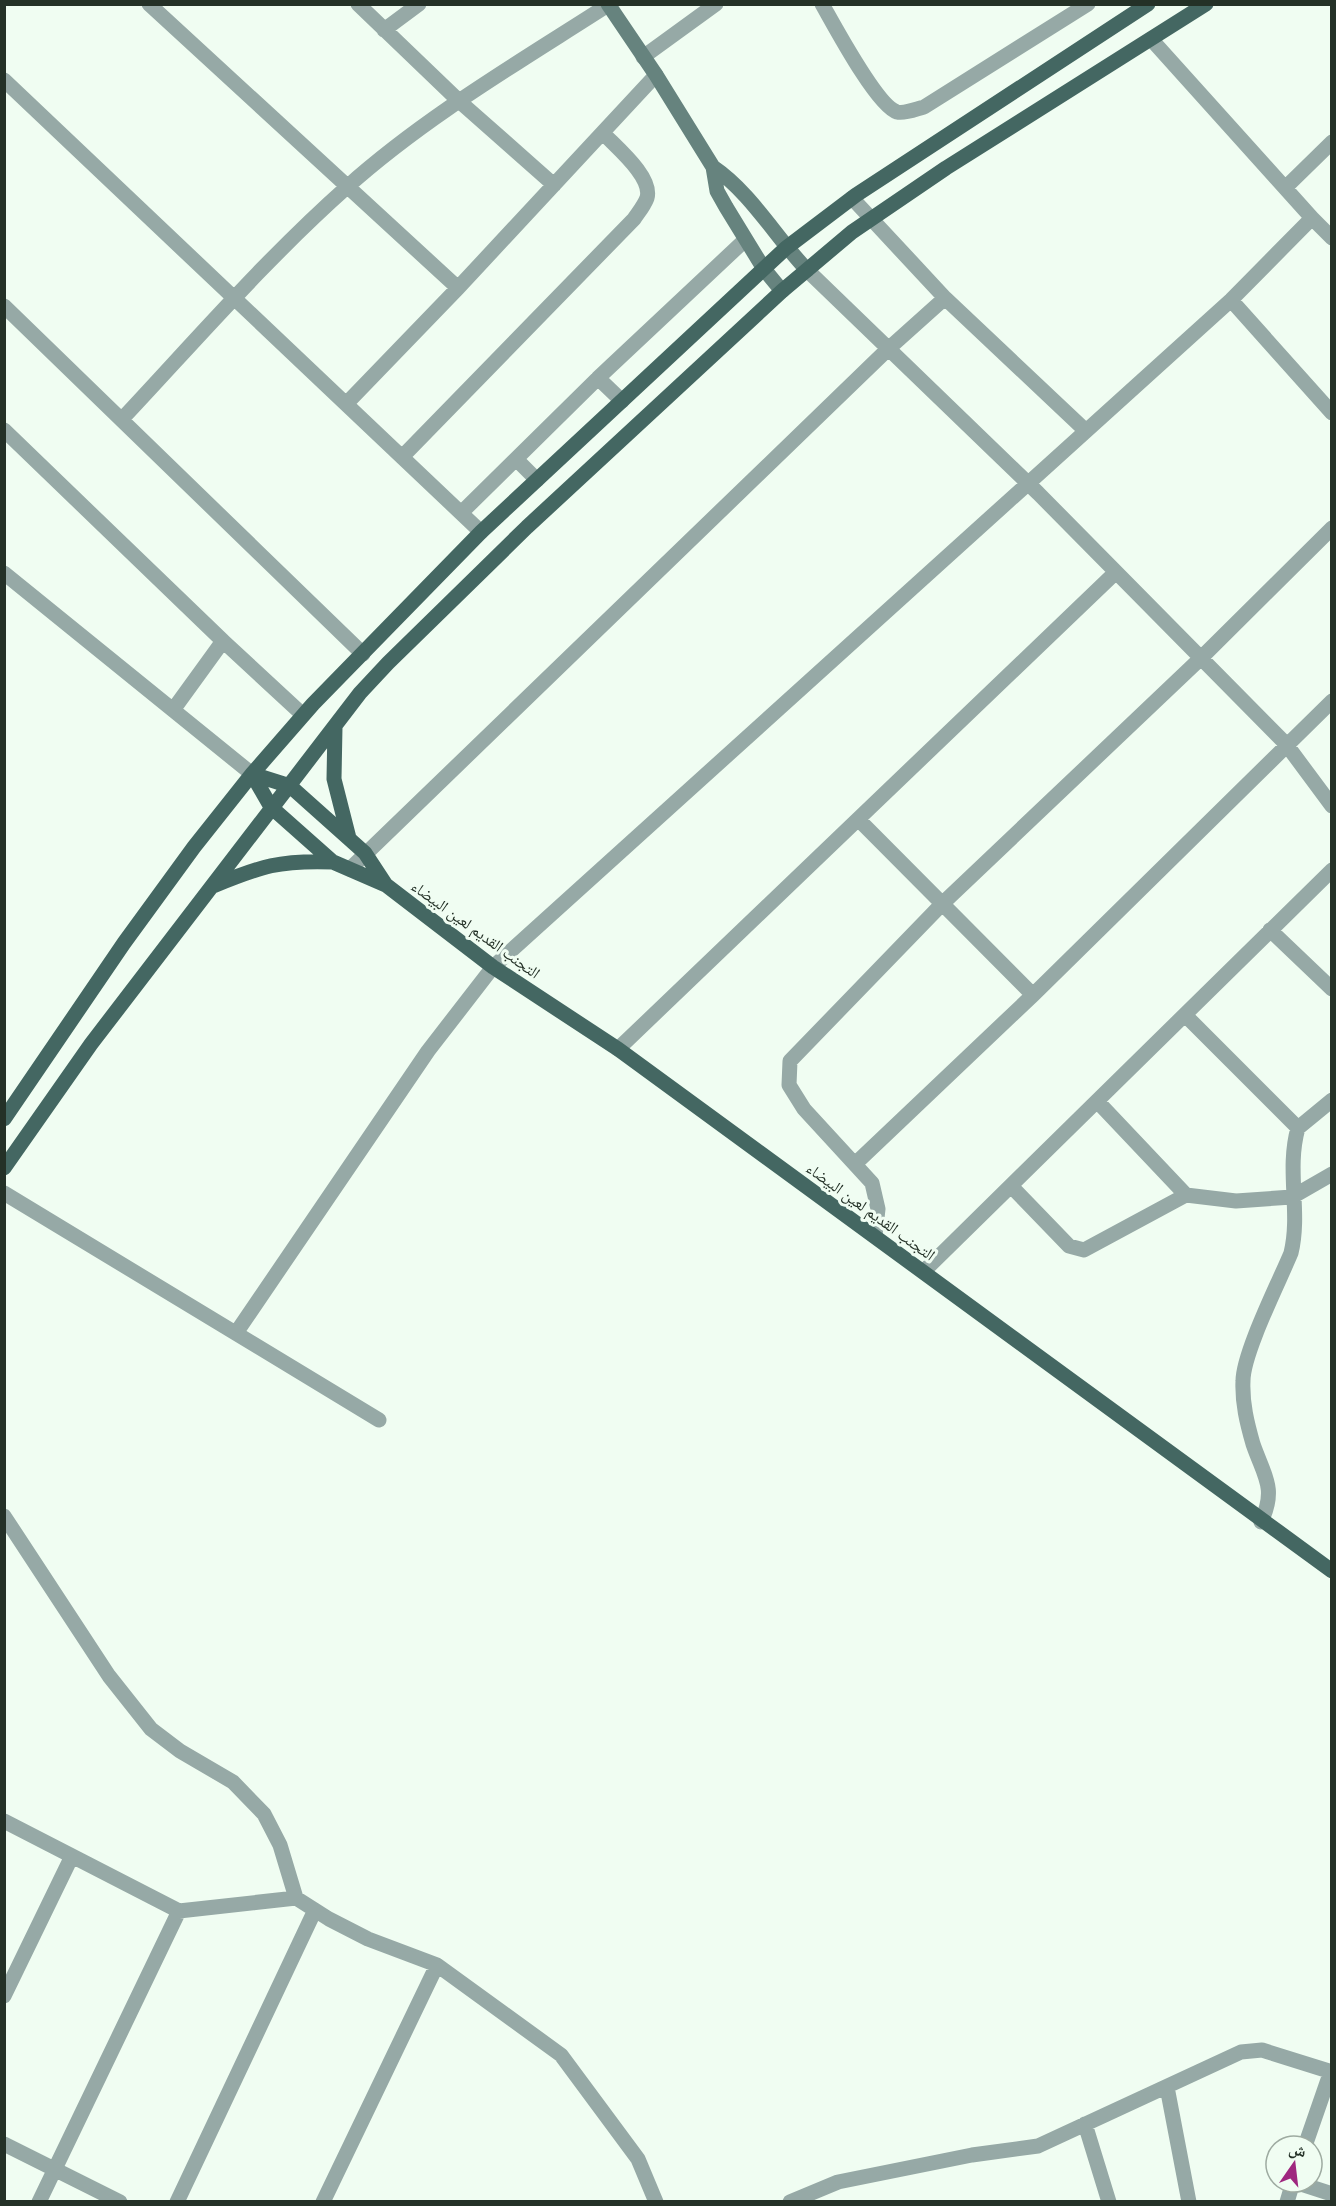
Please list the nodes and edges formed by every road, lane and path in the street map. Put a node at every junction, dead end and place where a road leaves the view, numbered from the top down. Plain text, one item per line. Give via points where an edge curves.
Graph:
1 (149, 4) edge
2 (358, 4) edge
3 (418, 4) edge
4 (716, 4) edge
5 (822, 4) edge
6 (1088, 4) edge
7 (1148, 4) edge
8 (1206, 4) edge
9 (608, 5) edge
10 (384, 30) junction
11 (1151, 39) junction
12 (643, 57) junction
13 (656, 75) junction
14 (4, 80) edge
15 (459, 101) junction
16 (603, 133) junction
17 (1332, 142) edge
18 (712, 167) junction
19 (554, 185) junction
20 (348, 186) junction
21 (1285, 188) junction
22 (852, 198) junction
23 (1312, 218) junction
24 (869, 219) junction
25 (1332, 238) edge
26 (745, 240) junction
27 (786, 248) junction
28 (764, 269) junction
29 (807, 270) junction
30 (458, 288) junction
31 (782, 291) junction
32 (945, 298) junction
33 (234, 299) junction
34 (1231, 300) junction
35 (4, 306) edge
36 (887, 350) junction
37 (598, 378) junction
38 (622, 401) junction
39 (346, 404) junction
40 (1332, 413) edge
41 (123, 418) junction
42 (1086, 431) junction
43 (5, 432) edge
44 (402, 457) junction
45 (516, 459) junction
46 (537, 480) junction
47 (1028, 483) junction
48 (462, 513) junction
49 (1332, 528) edge
50 (482, 532) junction
51 (1116, 572) junction
52 (4, 573) edge
53 (223, 641) junction
54 (363, 654) junction
55 (1201, 658) junction
56 (1332, 701) edge
57 (173, 710) junction
58 (303, 715) junction
59 (335, 727) junction
60 (1286, 744) junction
61 (252, 774) junction
62 (290, 786) junction
63 (1332, 806) edge
64 (271, 807) junction
65 (858, 819) junction
66 (349, 838) junction
67 (365, 853) junction
68 (333, 862) junction
69 (350, 869) junction
70 (1332, 870) edge
71 (386, 885) junction
72 (213, 886) junction
73 (942, 904) junction
74 (1270, 930) junction
75 (493, 967) junction
76 (1332, 988) edge
77 (1033, 995) junction
78 (1185, 1015) junction
79 (618, 1049) junction
80 (1332, 1100) edge
81 (1097, 1101) junction
82 (4, 1119) edge
83 (1298, 1128) junction
84 (855, 1164) junction
85 (4, 1168) edge
86 (1332, 1174) edge
87 (1011, 1186) junction
88 (4, 1194) edge
89 (1186, 1195) junction
90 (1292, 1197) junction
91 (875, 1236) junction
92 (924, 1271) junction
93 (236, 1333) junction
94 (379, 1420) dead end
95 (4, 1516) edge
96 (1261, 1521) junction
97 (1332, 1571) edge
98 (4, 1821) edge
99 (72, 1856) junction
100 (296, 1898) junction
101 (315, 1910) junction
102 (179, 1911) junction
103 (437, 1965) junction
104 (4, 1996) edge
105 (1331, 2072) edge
106 (1167, 2087) junction
107 (1085, 2124) junction
108 (1309, 2134) edge
109 (4, 2144) edge
110 (54, 2169) junction
111 (39, 2202) edge
112 (120, 2202) edge
113 (177, 2202) edge
114 (323, 2202) edge
115 (657, 2202) edge
116 (790, 2202) edge
117 (1109, 2202) edge
118 (1189, 2202) edge

1 - 20 street
2 - 10 street
3 - 10 street
4 - 12 street
5 - 6 street via 875,92 898,113 924,107
7 - 22 main road
8 - 11 main road
9 - 12 main road
9 - 15 street
10 - 15 street
11 - 21 street
11 - 24 main road
12 - 13 main road
13 - 16 street
13 - 18 main road
14 - 33 street
15 - 19 street
15 - 20 street
16 - 19 street
16 - 44 street via 645,178 644,204 634,219
17 - 21 street
18 - 26 main road via 717,191
18 - 27 main road via 733,181
19 - 30 street
20 - 30 street
20 - 33 street
21 - 23 street
22 - 24 street
22 - 27 main road
23 - 25 street
23 - 34 street
24 - 29 main road
24 - 32 street
26 - 28 main road
26 - 37 street
27 - 28 main road
27 - 29 main road
28 - 31 main road
28 - 38 main road
29 - 31 main road
29 - 36 street
30 - 39 street
31 - 59 main road via 527,527 396,655
32 - 36 street
32 - 42 street
33 - 39 street
33 - 41 street
34 - 40 street
34 - 42 street
35 - 41 street
36 - 47 street
36 - 67 street
37 - 38 street
37 - 45 street
38 - 46 main road
39 - 44 street
41 - 54 street
42 - 47 street
43 - 53 street
44 - 48 street
45 - 46 street
45 - 48 street
46 - 50 main road
47 - 51 street
47 - 75 street
48 - 50 street
49 - 55 street
50 - 54 main road
51 - 55 street
51 - 65 street
52 - 57 street
53 - 57 street
53 - 58 street
54 - 58 main road
55 - 60 street
55 - 73 street
56 - 60 street
57 - 61 street
58 - 61 main road
59 - 62 main road
59 - 66 main road via 334,779
60 - 63 street
60 - 77 street
61 - 62 main road
61 - 64 main road
61 - 82 main road via 131,933
62 - 64 main road
62 - 66 main road
64 - 68 main road
64 - 72 main road
65 - 73 street
65 - 79 street
66 - 67 main road
67 - 69 street
67 - 71 main road
68 - 69 main road
68 - 72 main road via 265,865
69 - 71 main road
70 - 74 street
71 - 75 main road, التجنب القديم لعين البيضاء
72 - 85 main road via 91,1044
73 - 77 street
73 - 84 street via 790,1061 789,1084 804,1109
74 - 76 street
74 - 78 street
75 - 79 main road, التجنب القديم لعين البيضاء
75 - 93 street via 428,1052
77 - 84 street
78 - 81 street
78 - 83 street
79 - 91 main road, التجنب القديم لعين البيضاء
80 - 83 street
81 - 87 street
81 - 89 street
83 - 90 street via 1291,1165
84 - 91 street via 872,1183 878,1209
86 - 90 street
87 - 89 street via 1069,1246 1084,1250
87 - 92 street
88 - 93 street
89 - 90 street via 1236,1201
90 - 96 street via 1295,1237 1291,1253 1243,1378 1245,1414 1269,1483 1269,1504
91 - 92 main road, التجنب القديم لعين البيضاء
92 - 96 main road, التجنب القديم لعين البيضاء
93 - 94 street
95 - 100 street via 109,1676 151,1729 233,1782 264,1814 280,1845
96 - 97 main road, التجنب القديم لعين البيضاء
98 - 99 street
99 - 102 street
99 - 104 street
100 - 101 street
100 - 102 street
101 - 103 street via 368,1938
101 - 113 street
102 - 110 street
103 - 114 street
103 - 115 street via 561,2055 638,2158
105 - 106 street via 1252,2049
105 - 108 street
106 - 107 street
106 - 118 street
107 - 116 street via 1038,2146 838,2182
107 - 117 street
109 - 110 street
110 - 111 street
110 - 112 street

